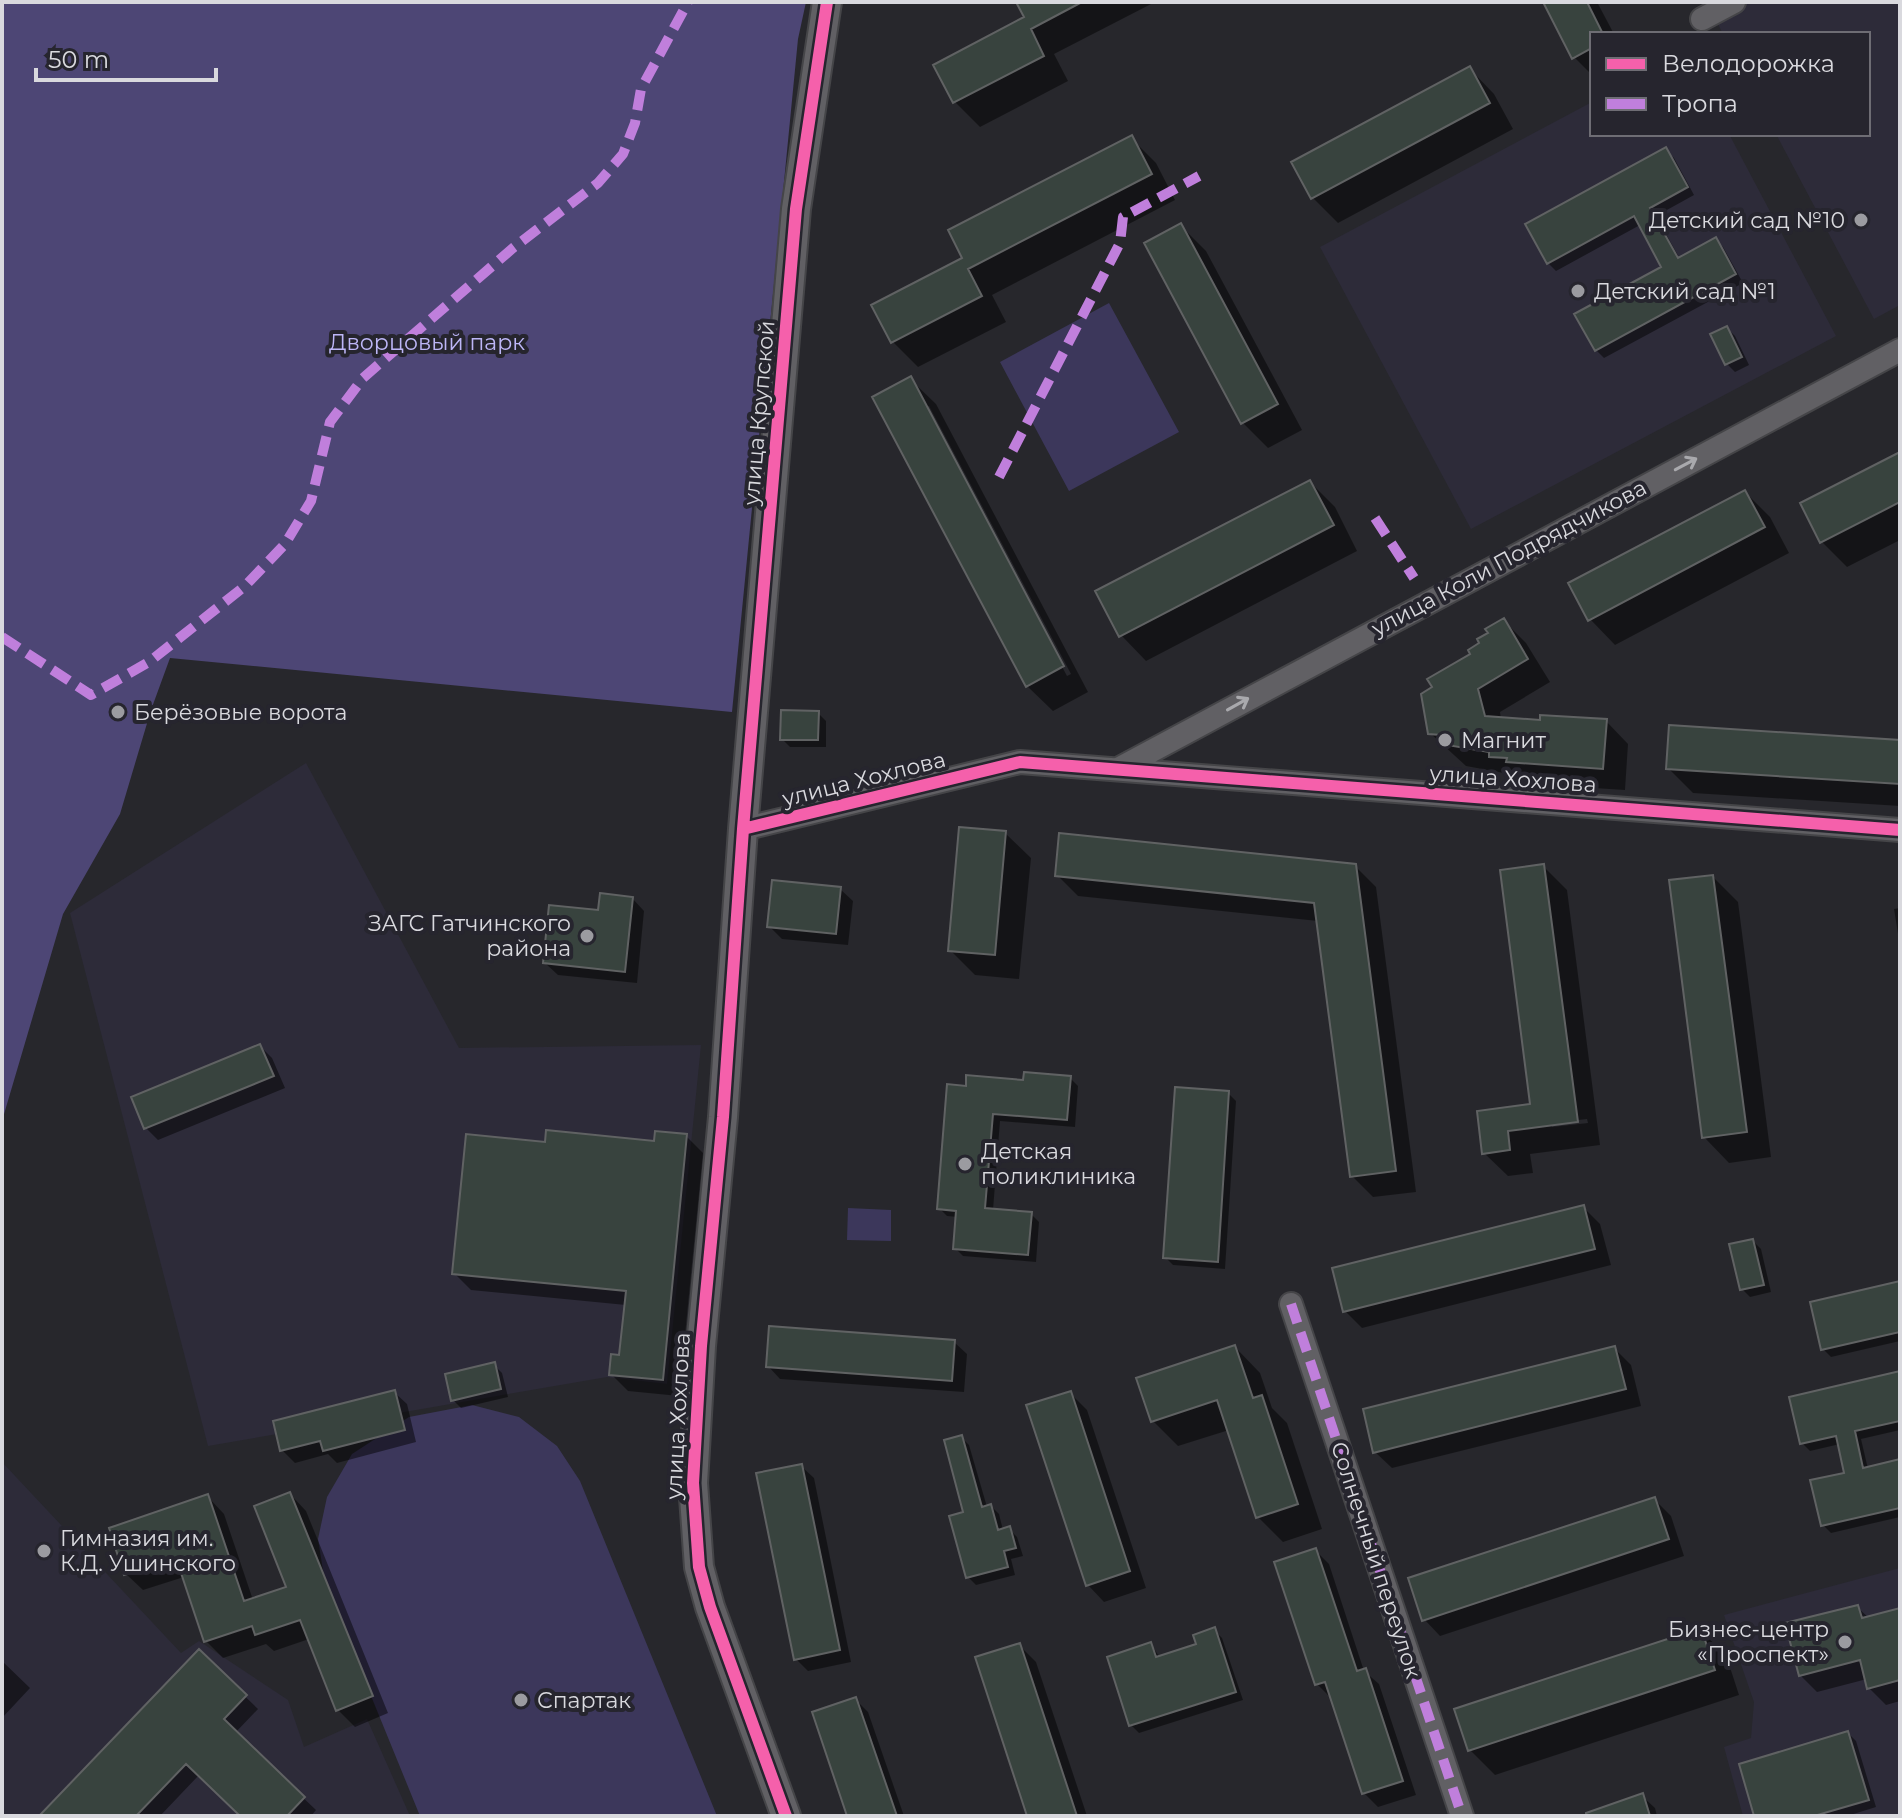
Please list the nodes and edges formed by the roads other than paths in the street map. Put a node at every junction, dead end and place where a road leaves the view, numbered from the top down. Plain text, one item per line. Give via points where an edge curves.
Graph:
1 (827, 2) edge
2 (1734, 2) edge
3 (1702, 19) dead end
4 (1900, 350) edge
5 (1202, 724) junction
6 (1120, 768) junction
7 (1209, 775) junction
8 (743, 829) junction
9 (1900, 830) edge
10 (1291, 1304) dead end
11 (786, 1816) edge
12 (1462, 1816) edge

1 - 8 street, улица Крупской via 796,209
2 - 3 street
5 -> 4 street, улица Коли Подрядчикова
5 - 6 street, улица Коли Подрядчикова
5 - 7 street via 1188,743 1189,753
6 - 7 street, улица Хохлова
6 - 8 street, улица Хохлова via 1020,762
7 - 9 street, улица Хохлова
8 - 11 street, улица Хохлова via 701,1346 694,1523 710,1607
10 - 12 street, Солнечный переулок

